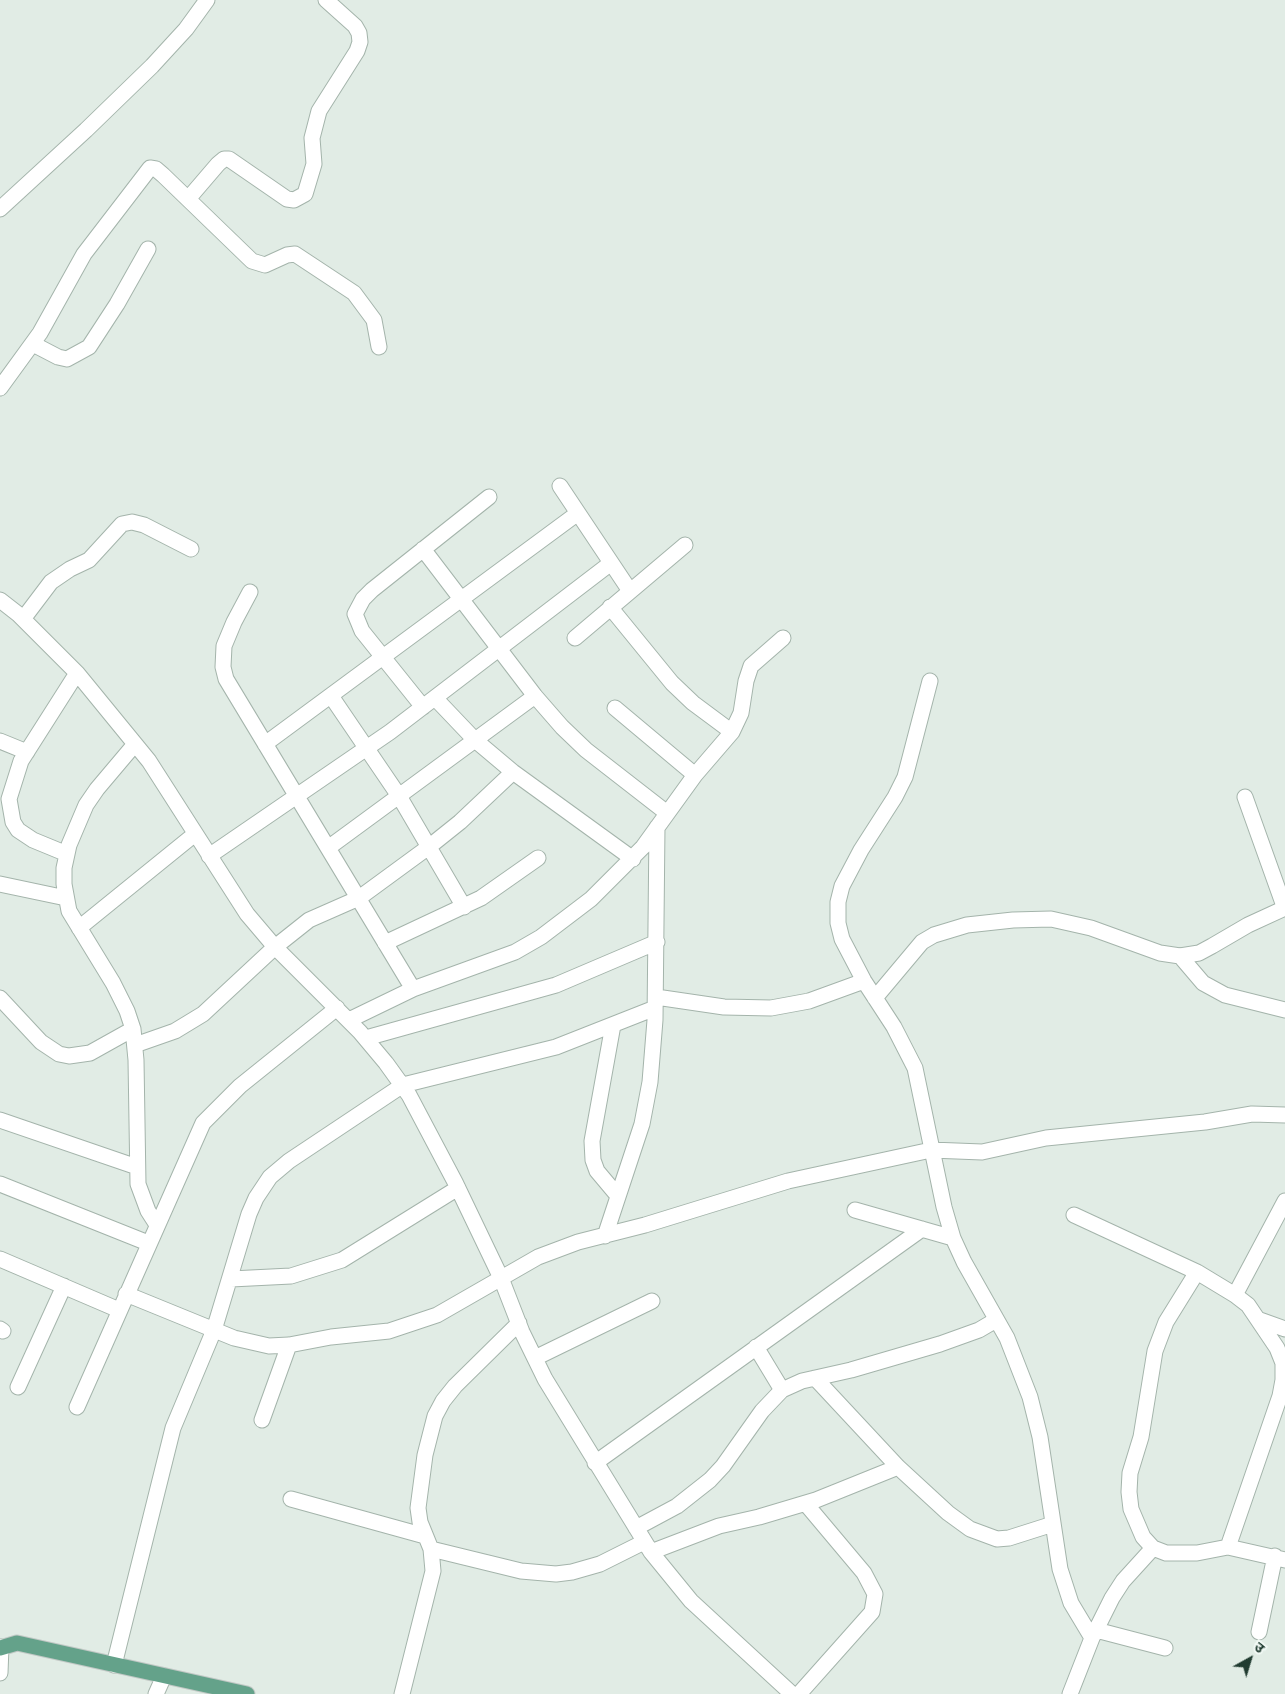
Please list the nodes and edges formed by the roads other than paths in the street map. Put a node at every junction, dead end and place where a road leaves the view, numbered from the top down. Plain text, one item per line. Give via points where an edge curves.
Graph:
1 (207, 0) edge
2 (326, 0) edge
3 (188, 199) junction
4 (0, 209) edge
5 (148, 249) dead end
6 (33, 344) junction
7 (379, 347) dead end
8 (0, 388) edge
9 (560, 486) dead end
10 (489, 497) dead end
11 (578, 513) junction
12 (685, 545) dead end
13 (423, 549) junction
14 (191, 550) dead end
15 (611, 563) junction
16 (630, 591) junction
17 (250, 592) dead end
18 (462, 599) junction
19 (0, 601) edge
20 (610, 607) junction
21 (23, 619) junction
22 (575, 638) dead end
23 (783, 638) dead end
24 (500, 649) junction
25 (385, 657) junction
26 (77, 673) junction
27 (930, 681) dead end
28 (331, 696) junction
29 (535, 696) junction
30 (429, 703) junction
31 (615, 708) dead end
32 (732, 732) junction
33 (475, 740) junction
34 (0, 742) edge
35 (135, 744) junction
36 (265, 744) junction
37 (366, 749) junction
38 (27, 752) junction
39 (513, 772) junction
40 (695, 775) junction
41 (399, 796) junction
42 (296, 797) junction
43 (1245, 797) dead end
44 (667, 813) junction
45 (657, 827) junction
46 (195, 834) junction
47 (430, 846) junction
48 (328, 848) junction
49 (67, 854) junction
50 (209, 856) junction
51 (538, 858) dead end
52 (632, 859) junction
53 (0, 884) edge
54 (66, 898) junction
55 (359, 898) junction
56 (464, 907) junction
57 (1285, 909) edge
58 (79, 928) junction
59 (657, 942) junction
60 (385, 943) junction
61 (275, 947) junction
62 (1180, 956) junction
63 (864, 982) junction
64 (413, 989) junction
65 (0, 998) edge
66 (875, 998) junction
67 (656, 1003) junction
68 (337, 1008) junction
69 (1285, 1010) edge
70 (349, 1020) junction
71 (613, 1026) junction
72 (133, 1030) junction
73 (366, 1038) junction
74 (134, 1045) junction
75 (402, 1086) junction
76 (1285, 1115) edge
77 (0, 1120) edge
78 (931, 1150) junction
79 (137, 1167) junction
80 (0, 1184) edge
81 (458, 1188) junction
82 (618, 1196) junction
83 (1285, 1201) edge
84 (855, 1210) dead end
85 (1074, 1215) dead end
86 (157, 1225) junction
87 (922, 1229) junction
88 (605, 1236) junction
89 (953, 1238) junction
90 (148, 1243) junction
91 (0, 1259) edge
92 (1196, 1272) junction
93 (231, 1278) junction
94 (501, 1278) junction
95 (64, 1286) junction
96 (126, 1294) junction
97 (1235, 1295) junction
98 (652, 1301) dead end
99 (119, 1310) junction
100 (996, 1320) junction
101 (1260, 1320) junction
102 (519, 1323) junction
103 (1285, 1328) edge
104 (214, 1330) junction
105 (289, 1345) junction
106 (756, 1347) junction
107 (535, 1358) junction
108 (815, 1378) junction
109 (18, 1387) dead end
110 (782, 1390) junction
111 (77, 1407) dead end
112 (262, 1420) dead end
113 (595, 1463) junction
114 (898, 1467) junction
115 (291, 1499) dead end
116 (806, 1504) junction
117 (1053, 1524) junction
118 (636, 1528) junction
119 (428, 1543) junction
120 (647, 1547) junction
121 (1228, 1547) junction
122 (1153, 1548) junction
123 (1280, 1558) edge
124 (1259, 1632) dead end
125 (1094, 1634) junction
126 (0, 1644) edge
127 (1164, 1648) dead end
128 (114, 1665) junction
129 (0, 1673) edge
130 (164, 1676) junction
131 (222, 1692) edge
132 (156, 1694) edge
133 (247, 1694) edge
134 (402, 1694) edge
135 (792, 1694) edge
136 (799, 1694) edge
137 (1070, 1694) edge

1 - 4 street via 152,66
2 - 3 street via 355,26 360,42 319,111 312,138 314,164 306,194 294,200 287,199 229,159 224,159
3 - 6 street via 156,169 150,168 145,172 76,265
3 - 7 street via 258,264 265,265 295,254 354,293 374,320
5 - 6 street via 89,348 67,359
6 - 8 street
9 - 11 street
10 - 13 street
11 - 15 street
11 - 18 street
12 - 16 street
13 - 18 street
13 - 25 street via 372,590 355,614 362,631
14 - 21 street via 144,525 122,524 88,560 51,582
15 - 16 street
15 - 24 street
16 - 20 street
17 - 36 street via 228,635 223,667 232,692
18 - 24 street
18 - 25 street
19 - 21 street
20 - 22 street
20 - 32 street via 672,683
21 - 26 street
23 - 32 street via 751,666 741,713
24 - 29 street
24 - 30 street
25 - 28 street
25 - 30 street
26 - 35 street
26 - 38 street
27 - 63 street via 905,777 851,868 838,902 842,939
28 - 36 street
28 - 37 street
29 - 33 street
29 - 44 street via 586,750
30 - 33 street
30 - 37 street
31 - 40 street
32 - 40 street
33 - 39 street
33 - 41 street
34 - 38 street
35 - 46 street
35 - 49 street via 86,805
36 - 42 street
37 - 41 street
37 - 42 street
38 - 49 street via 15,776 9,799 13,822 24,835
39 - 47 street
39 - 52 street
40 - 44 street
41 - 47 street
41 - 48 street
42 - 48 street
42 - 50 street
43 - 57 street
44 - 45 street
45 - 52 street
45 - 59 street
46 - 50 street
46 - 58 street
47 - 55 street
47 - 56 street
48 - 55 street
49 - 54 street via 64,868
50 - 61 street via 247,914
51 - 56 street
52 - 64 street via 591,899 541,937 486,964
53 - 54 street
54 - 58 street
55 - 60 street
55 - 61 street via 310,920
56 - 60 street
57 - 62 street via 1199,952
58 - 72 street via 113,983
59 - 67 street
59 - 73 street via 556,984
60 - 64 street
61 - 68 street
61 - 74 street via 191,1022
62 - 66 street via 1160,953 1091,928 1050,919 967,925 934,934 922,942
62 - 69 street via 1203,983 1225,995
63 - 66 street
63 - 67 street via 809,1001 771,1008
64 - 70 street
65 - 72 street via 41,1042 59,1054 90,1053
66 - 78 street via 915,1068
67 - 71 street
67 - 82 street via 647,1102
68 - 70 street
68 - 86 street via 214,1111 195,1137
70 - 73 street
71 - 75 street via 527,1055
71 - 82 street via 592,1141 597,1171
72 - 74 street
73 - 75 street
74 - 79 street
75 - 81 street
75 - 93 street via 270,1177 253,1206
76 - 78 street via 1252,1114 1205,1122 1046,1138 982,1152
77 - 79 street
78 - 88 street via 788,1181
78 - 89 street
79 - 86 street via 142,1196
80 - 90 street
81 - 93 street via 342,1260 291,1276
81 - 94 street
82 - 88 street
83 - 97 street
84 - 87 street
85 - 92 street
86 - 90 street
87 - 89 street
87 - 106 street
88 - 94 street via 538,1257
89 - 100 street
90 - 96 street
91 - 95 street
92 - 97 street
92 - 122 street via 1161,1334 1152,1367 1141,1437 1130,1473 1131,1510 1143,1538
93 - 104 street
94 - 102 street
94 - 105 street via 437,1315 407,1327
95 - 99 street
95 - 109 street
96 - 99 street
96 - 104 street
97 - 101 street
98 - 107 street
99 - 111 street
100 - 108 street via 940,1344
100 - 117 street via 1030,1397 1040,1437
101 - 103 street
101 - 121 street via 1277,1348 1283,1380 1273,1421
102 - 107 street
102 - 119 street via 455,1386 435,1416 425,1455 418,1508
104 - 105 street via 249,1342
104 - 128 street via 173,1428
105 - 112 street
106 - 110 street
106 - 113 street
107 - 113 street
108 - 110 street
108 - 114 street
110 - 118 street via 710,1480 677,1506
113 - 118 street
114 - 116 street
114 - 117 street via 959,1522 985,1536 1009,1538
115 - 119 street
116 - 120 street
116 - 136 street via 864,1573 875,1594 872,1612
117 - 125 street via 1064,1586 1079,1618
118 - 120 street
119 - 120 street via 521,1570 556,1574 600,1564
119 - 134 street via 433,1571
120 - 135 street via 691,1601
121 - 122 street via 1177,1554
121 - 123 street
122 - 125 street via 1122,1581
123 - 124 street
125 - 127 street
125 - 137 street
126 - 128 main road via 17,1643
126 - 129 street
128 - 130 main road
130 - 131 main road
130 - 132 street
131 - 133 main road

